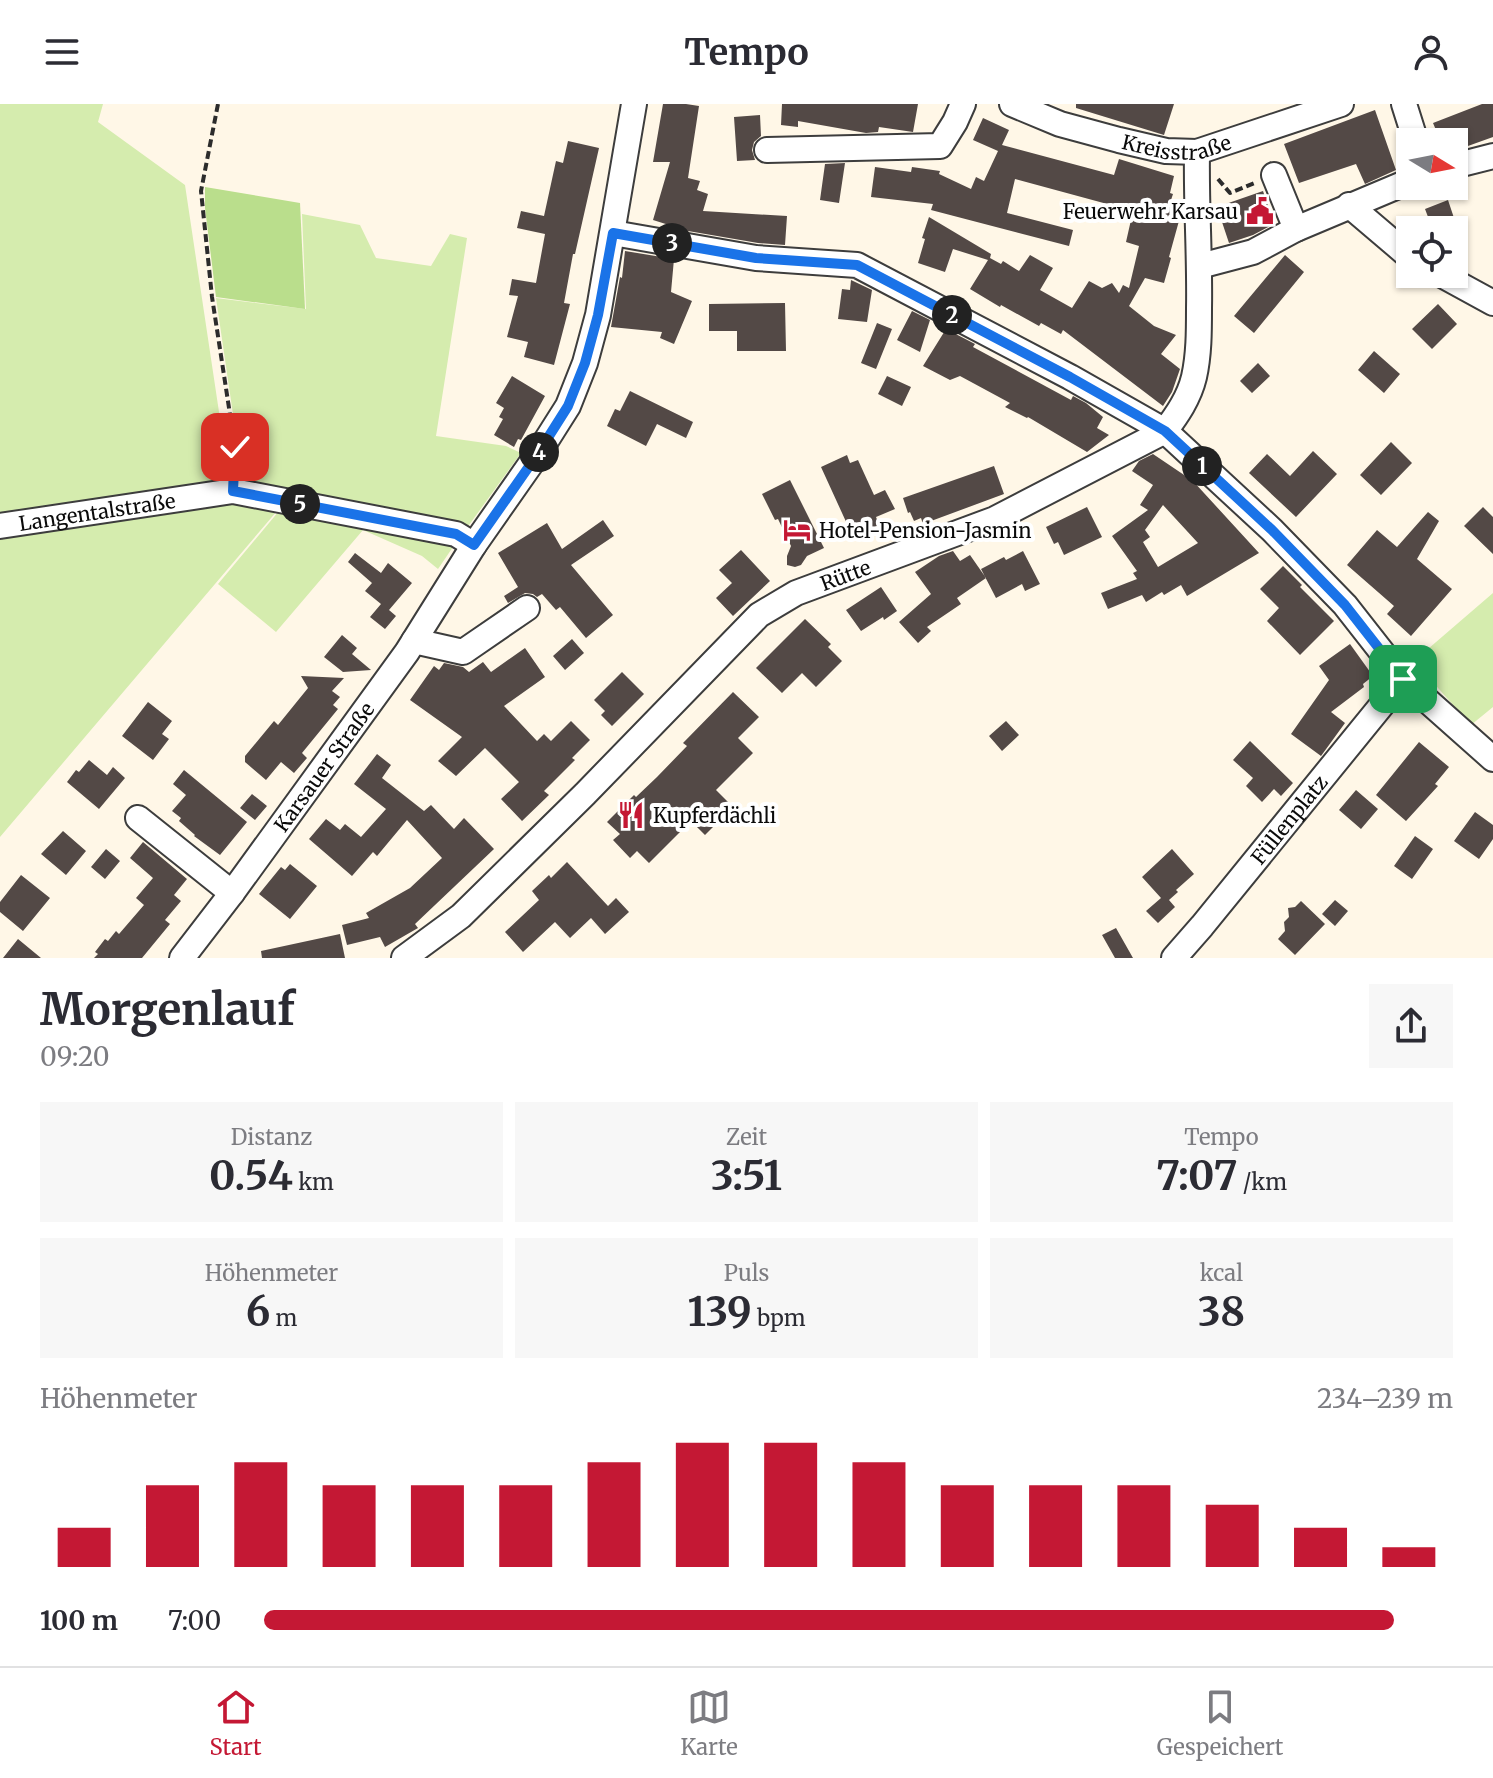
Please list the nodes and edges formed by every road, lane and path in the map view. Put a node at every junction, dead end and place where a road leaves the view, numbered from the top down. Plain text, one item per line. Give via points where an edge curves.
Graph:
1 (218, 104) edge
2 (634, 104) edge
3 (963, 104) edge
4 (1012, 104) edge
5 (1341, 104) edge
6 (1404, 104) edge
7 (1412, 128) edge
8 (767, 150) dead end
9 (1197, 152) junction
10 (1493, 156) edge
11 (1468, 162) edge
12 (1274, 175) joint
13 (1396, 187) edge
14 (1349, 205) junction
15 (1296, 229) junction
16 (613, 233) junction
17 (1396, 245) edge
18 (1200, 266) junction
19 (1466, 288) edge
20 (1493, 303) edge
21 (1165, 431) junction
22 (233, 491) junction
23 (0, 526) edge
24 (474, 545) junction
25 (527, 608) dead end
26 (414, 641) junction
27 (1403, 679) junction
28 (1493, 759) edge
29 (138, 818) dead end
30 (232, 893) junction
31 (192, 953) edge
32 (404, 958) edge
33 (1174, 958) edge

1 - 22 path via 201,191 235,447
2 - 16 street, Karsauer Straße
3 - 8 street via 940,146
4 - 9 street, Kreisstraße via 1119,140
5 - 9 street, Kreisstraße
6 - 7 street
9 - 12 path via 1230,193
9 - 18 street, Rütte
10 - 11 street
12 - 15 street
13 - 14 street
14 - 15 street
14 - 17 street
15 - 18 street via 1253,252
16 - 21 street via 756,258 857,265
16 - 24 street, Karsauer Straße via 598,315 568,406
18 - 21 street, Rütte via 1194,377 1183,407
19 - 20 street
21 - 27 street via 1345,605
21 - 32 street, Rütte via 995,519 796,593 759,615 461,916
22 - 23 street, Langentalstraße
22 - 24 street, Langentalstraße via 456,534
24 - 26 street, Karsauer Straße
25 - 26 street via 463,652
26 - 30 street, Karsauer Straße
27 - 28 street
27 - 33 street, Füllenplatz
29 - 30 street
30 - 31 street, Karsauer Straße

